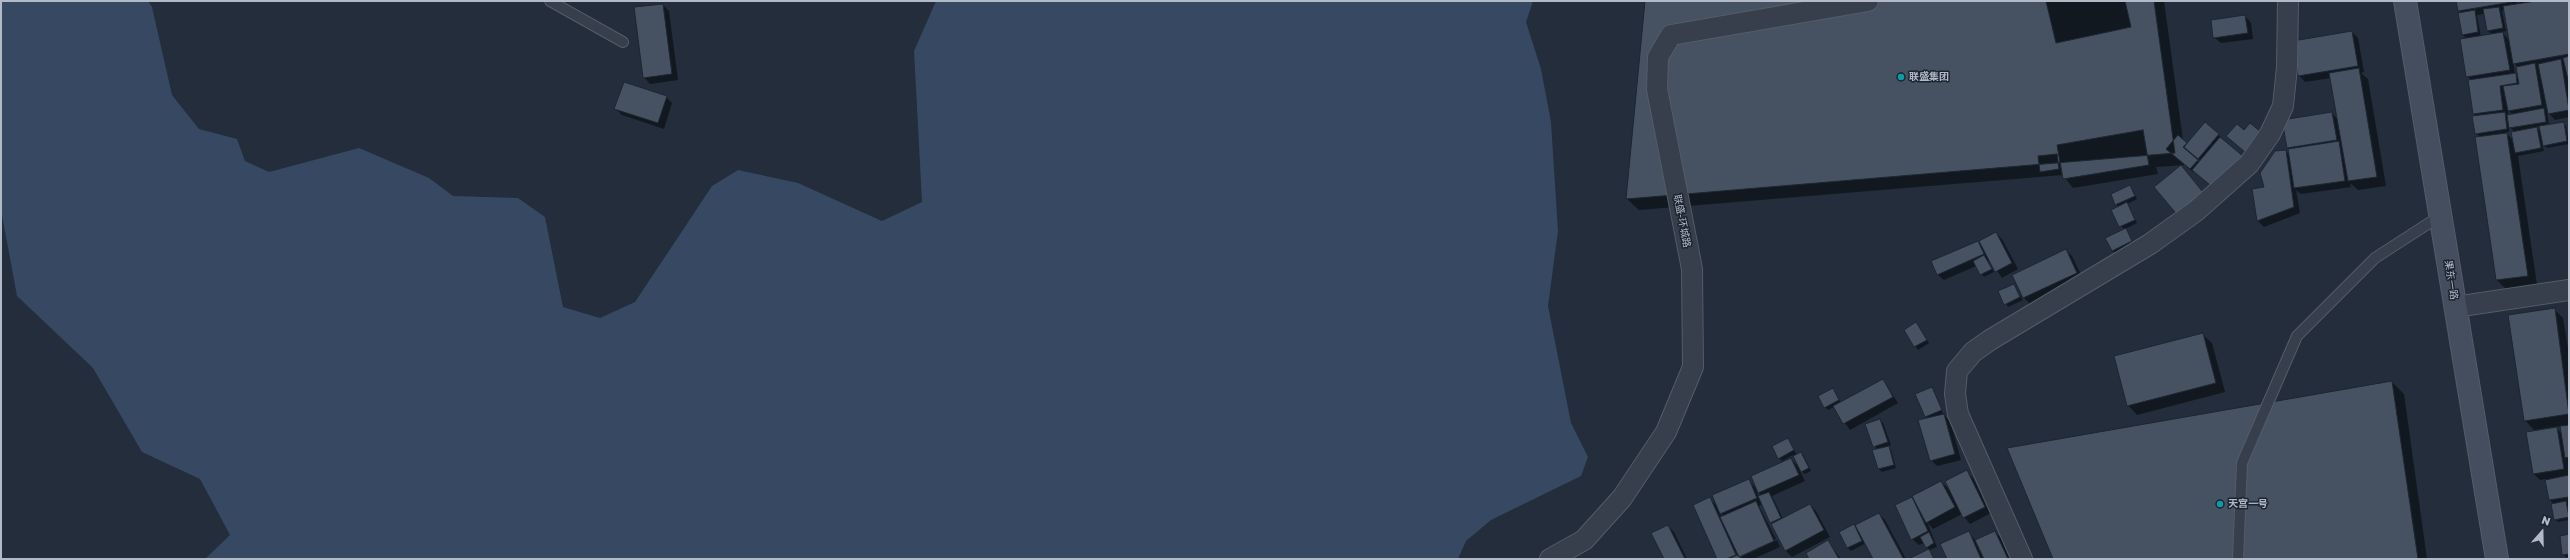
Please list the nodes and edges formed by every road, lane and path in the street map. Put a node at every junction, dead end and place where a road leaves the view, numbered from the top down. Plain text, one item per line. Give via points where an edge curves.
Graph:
1 (550, 1) edge
2 (1868, 1) edge
3 (2288, 1) edge
4 (2405, 1) edge
5 (623, 42) dead end
6 (2440, 216) junction
7 (2569, 290) edge
8 (2455, 307) junction
9 (1550, 559) edge
10 (2022, 559) edge
11 (2238, 559) edge
12 (2497, 559) edge

1 - 5 lane
2 - 9 street, 联盛-环城路 via 1671,35 1658,57 1657,89 1692,270 1693,367 1666,432 1622,498 1584,540
3 - 10 street via 2288,67 2284,106 2270,134 2249,164 2196,211 2150,244 1990,340 1973,352 1957,371 1955,394 1958,414
4 - 6 main road, 果东一路
6 - 8 main road, 果东一路
6 - 11 lane via 2375,258 2297,336 2242,463
7 - 8 street
8 - 12 main road, 果东一路

